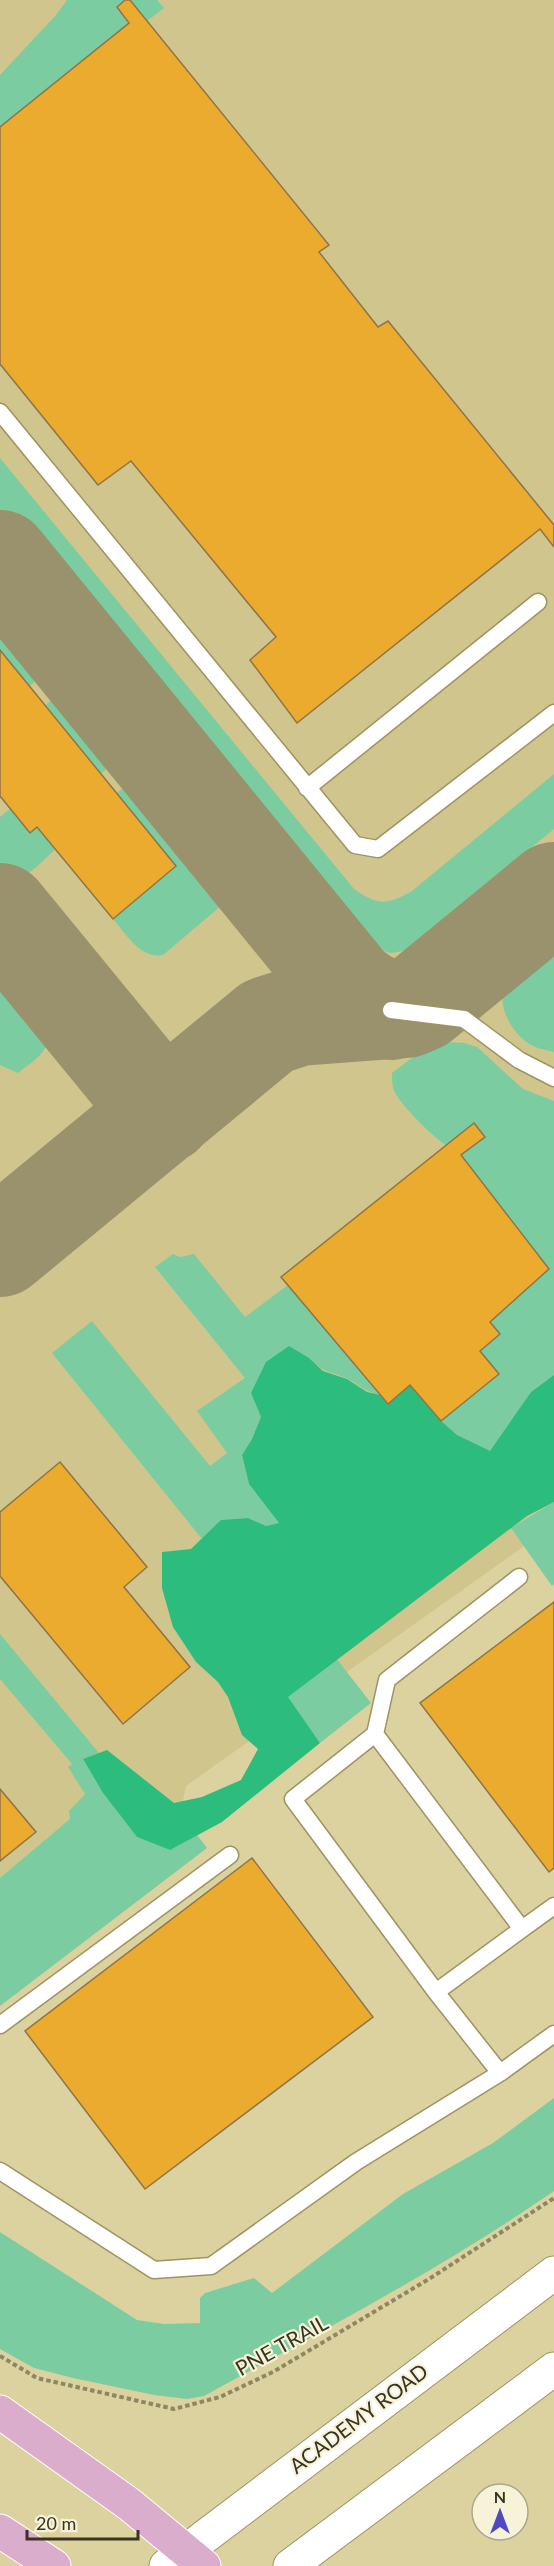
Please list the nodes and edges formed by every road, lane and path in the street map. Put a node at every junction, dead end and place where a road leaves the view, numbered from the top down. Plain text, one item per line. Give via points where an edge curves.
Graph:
1 (0, 412) edge
2 (538, 602) dead end
3 (554, 713) edge
4 (307, 788) junction
5 (391, 1010) dead end
6 (554, 1078) edge
7 (519, 1577) dead end
8 (375, 1734) junction
9 (230, 1855) dead end
10 (554, 1906) edge
11 (522, 1929) junction
12 (436, 1992) junction
13 (0, 2025) edge
14 (554, 2034) edge
15 (500, 2073) junction
16 (0, 2171) edge
17 (554, 2198) edge
18 (554, 2273) edge
19 (0, 2356) edge
20 (554, 2369) edge
21 (0, 2412) edge
22 (0, 2531) edge
23 (0, 2545) edge
24 (185, 2561) edge
25 (9, 2566) edge
26 (54, 2566) edge
27 (290, 2566) edge

1 - 4 lane
2 - 4 lane
3 - 4 lane via 378,849 355,845
5 - 6 lane via 464,1019 519,1060
7 - 8 lane via 387,1680
8 - 11 lane
8 - 12 lane via 293,1799
9 - 13 lane
10 - 11 lane
11 - 12 lane
12 - 15 lane
14 - 15 lane
15 - 16 lane via 356,2162 211,2266 154,2270
17 - 19 path, PNE TRAIL via 429,2279 273,2372 220,2397 174,2409 37,2378
18 - 24 main road, ACADEMY ROAD
20 - 27 main road
21 - 24 main road via 129,2504
22 - 26 main road
23 - 25 main road

